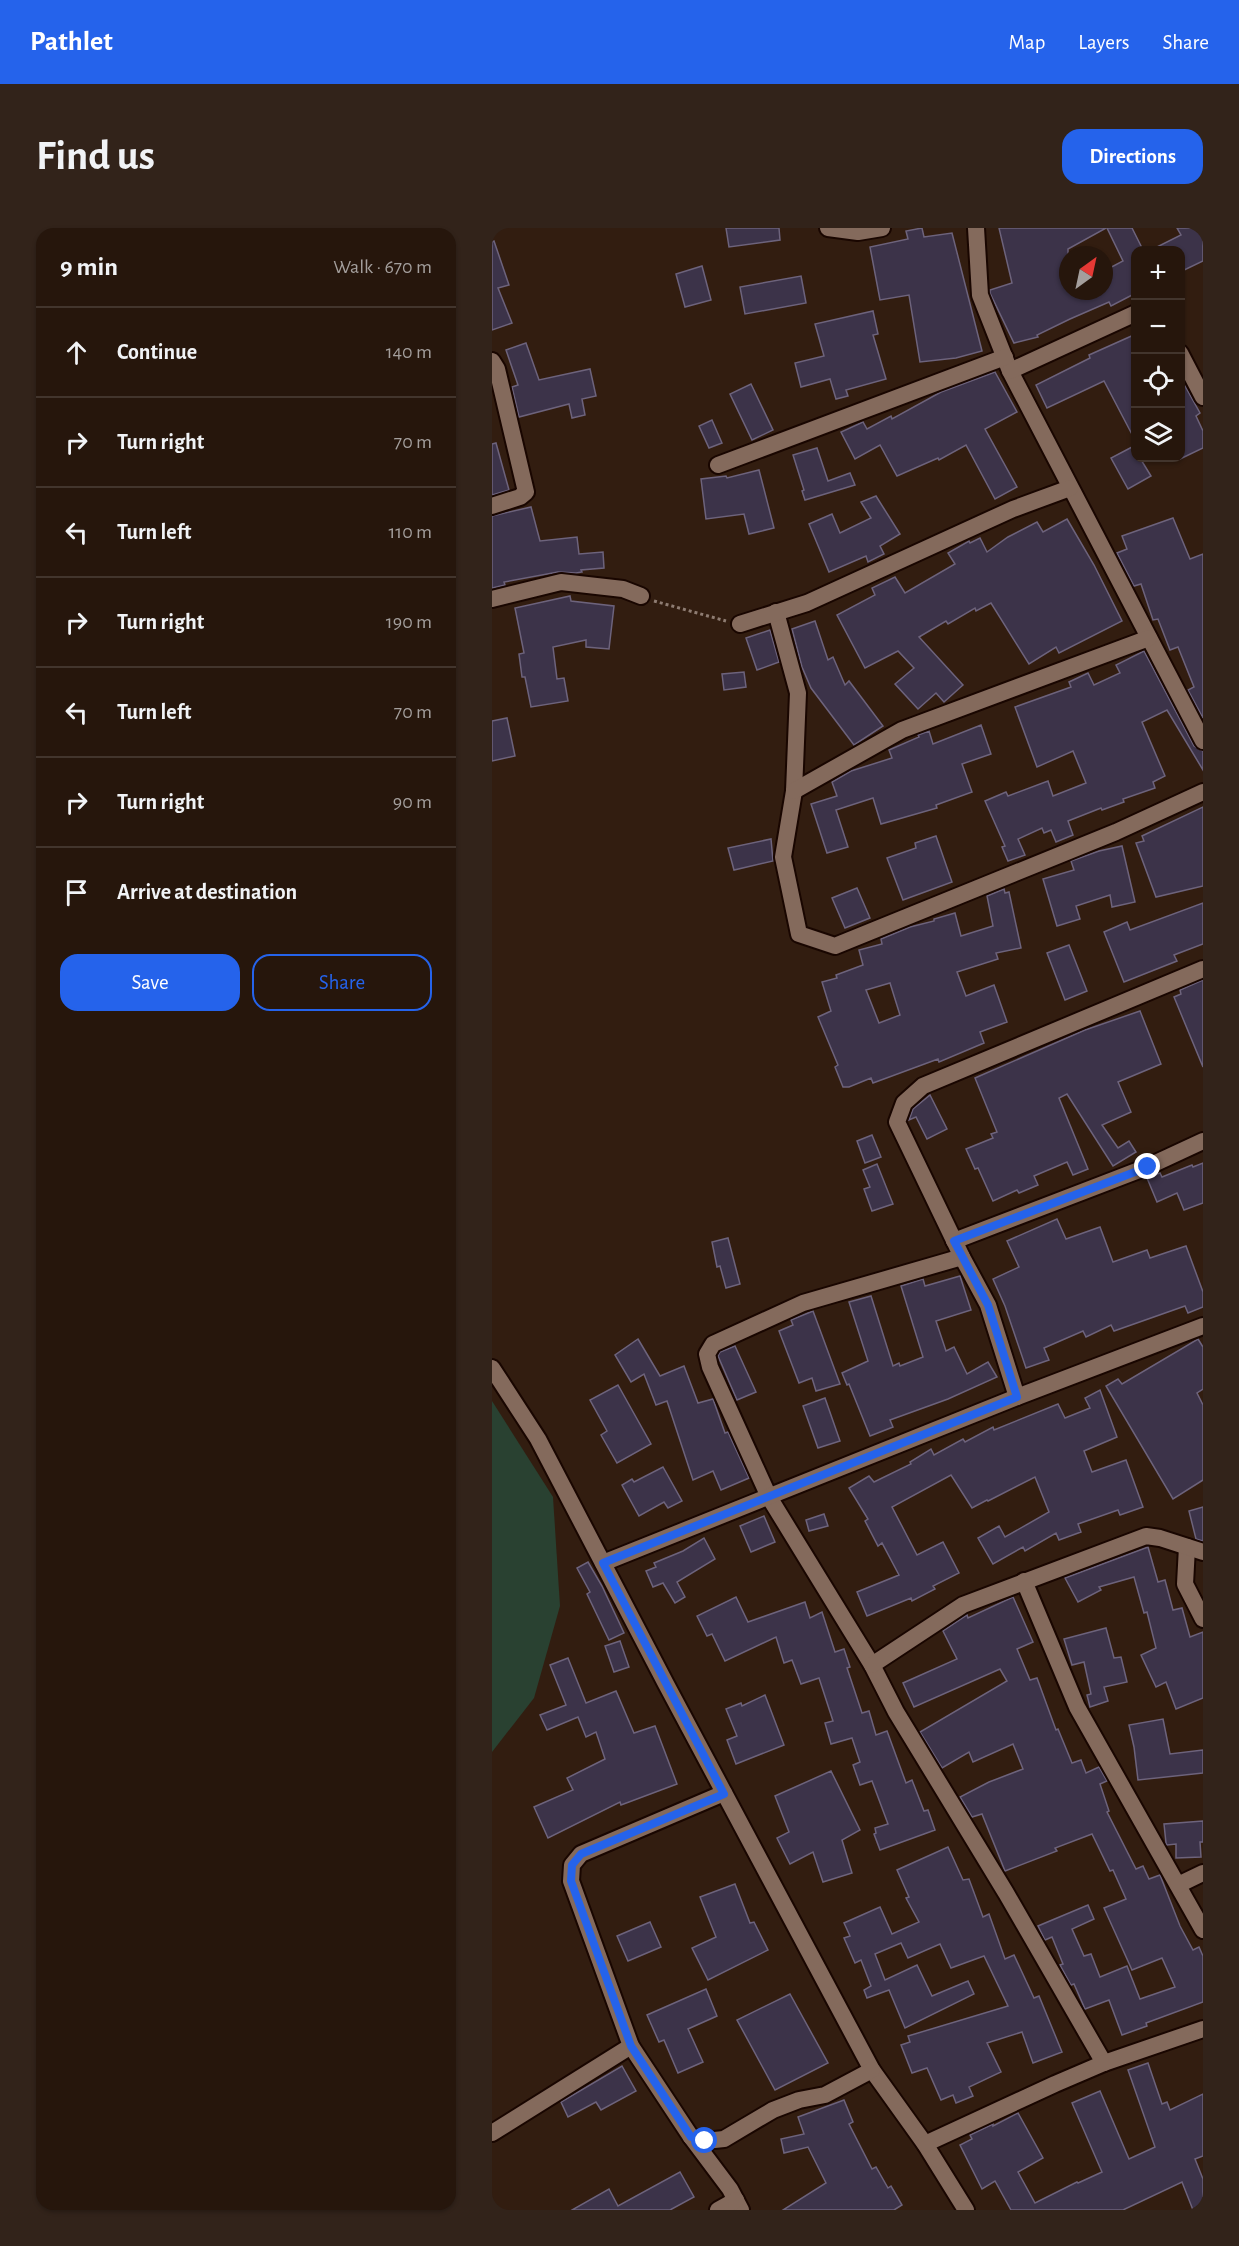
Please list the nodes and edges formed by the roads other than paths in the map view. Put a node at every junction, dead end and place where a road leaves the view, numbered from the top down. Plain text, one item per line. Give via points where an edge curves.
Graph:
1 (828, 228) edge
2 (882, 228) edge
3 (976, 228) edge
4 (1131, 315) edge
5 (1181, 354) edge
6 (492, 361) edge
7 (1007, 364) junction
8 (1203, 397) edge
9 (718, 465) dead end
10 (1070, 488) junction
11 (492, 506) edge
12 (641, 597) road end
13 (492, 600) edge
14 (776, 612) junction
15 (740, 624) road end
16 (1149, 638) junction
17 (1203, 741) edge
18 (794, 791) junction
19 (1203, 792) edge
20 (1203, 969) edge
21 (1203, 1141) edge
22 (954, 1241) junction
23 (962, 1257) junction
24 (1203, 1326) edge
25 (492, 1368) edge
26 (1017, 1397) junction
27 (769, 1497) junction
28 (1195, 1549) edge
29 (603, 1563) junction
30 (1024, 1581) junction
31 (1203, 1619) edge
32 (872, 1665) junction
33 (724, 1794) junction
34 (1203, 1874) edge
35 (1178, 1885) junction
36 (1203, 1930) edge
37 (1202, 2031) edge
38 (631, 2046) junction
39 (1104, 2063) junction
40 (872, 2070) junction
41 (492, 2133) edge
42 (691, 2137) junction
43 (724, 2139) junction
44 (925, 2144) junction
45 (717, 2172) junction
46 (739, 2205) edge
47 (718, 2210) edge
48 (966, 2210) edge

1 - 2 street via 858,232
3 - 7 street via 980,296
4 - 7 street
5 - 8 street
6 - 11 street via 526,492
7 - 9 street
7 - 10 street
10 - 14 street via 1013,509 840,590
10 - 16 street
12 - 13 street via 623,589 561,582
14 - 15 street
14 - 18 street via 798,693
16 - 17 street
16 - 18 street via 902,730
18 - 19 street via 783,857 799,934 835,946 1116,832
20 - 22 street via 923,1086 903,1103 897,1122
21 - 22 street via 1148,1167
22 - 23 street
23 - 26 street via 988,1305
23 - 27 street via 803,1303 713,1344 707,1354 710,1368
24 - 26 street
25 - 29 street via 538,1439
26 - 27 street
27 - 29 street
27 - 32 street
28 - 30 street via 1146,1536
28 - 31 street via 1185,1584
29 - 33 street
30 - 32 street via 963,1605
30 - 35 street via 1077,1707
32 - 39 street
33 - 38 street via 581,1854 572,1865 571,1881
33 - 40 street
34 - 35 street
35 - 36 street
37 - 39 street
38 - 41 street
38 - 42 street
39 - 44 street
40 - 43 street via 825,2094 773,2110
40 - 44 street
42 - 43 street via 705,2141
42 - 45 street
43 - 45 street
44 - 48 street
45 - 46 street
46 - 47 street

